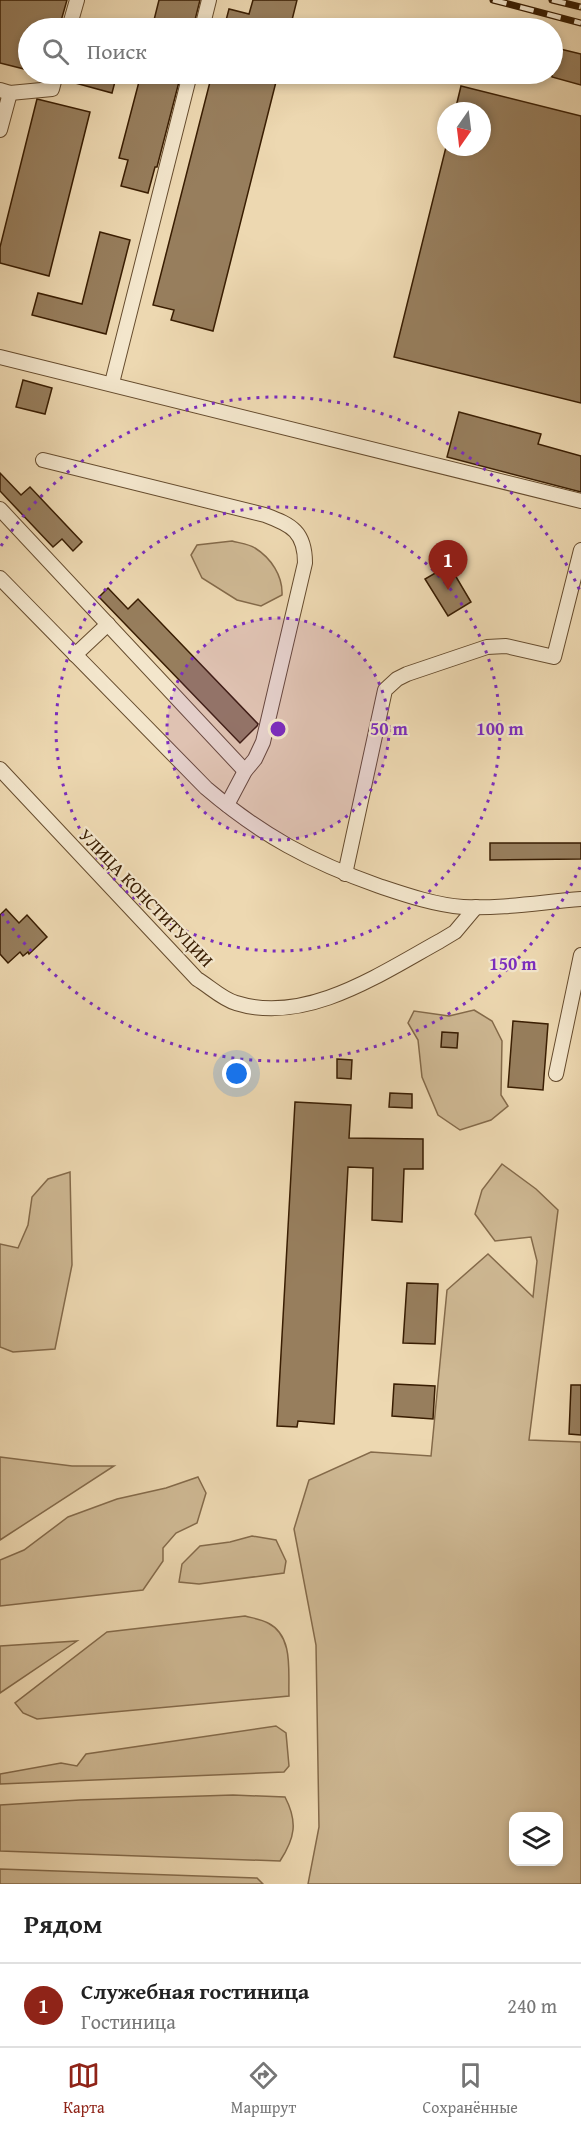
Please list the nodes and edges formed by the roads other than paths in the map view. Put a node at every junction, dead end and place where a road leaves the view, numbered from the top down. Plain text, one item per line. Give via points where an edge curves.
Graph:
1 (76, 0) edge
2 (209, 0) edge
3 (72, 18) edge
4 (204, 18) edge
5 (53, 84) edge
6 (187, 84) edge
7 (5, 92) edge
8 (0, 130) edge
9 (0, 357) edge
10 (112, 383) junction
11 (43, 460) dead end
12 (581, 501) edge
13 (0, 509) edge
14 (581, 550) edge
15 (0, 578) edge
16 (108, 624) junction
17 (75, 655) junction
18 (245, 771) junction
19 (3, 778) edge
20 (226, 805) junction
21 (345, 874) junction
22 (581, 899) edge
23 (476, 907) junction
24 (581, 956) edge
25 (556, 1074) dead end

1 - 3 street
2 - 4 street
5 - 7 street via 52,89
6 - 10 street
7 - 8 street
9 - 10 street
10 - 12 street
11 - 18 street via 266,515 295,529 302,539 305,563 263,742
13 - 16 street
14 - 21 street via 554,657 506,646 487,647 407,674 385,690
15 - 17 street
16 - 17 street
16 - 18 street
17 - 20 street
18 - 20 street
19 - 23 street, УЛИЦА КОНСТИТУЦИИ via 197,979 233,1003 267,1010 329,998 440,941 454,932
20 - 21 street via 299,854
21 - 23 street via 421,899
22 - 23 street
24 - 25 street

